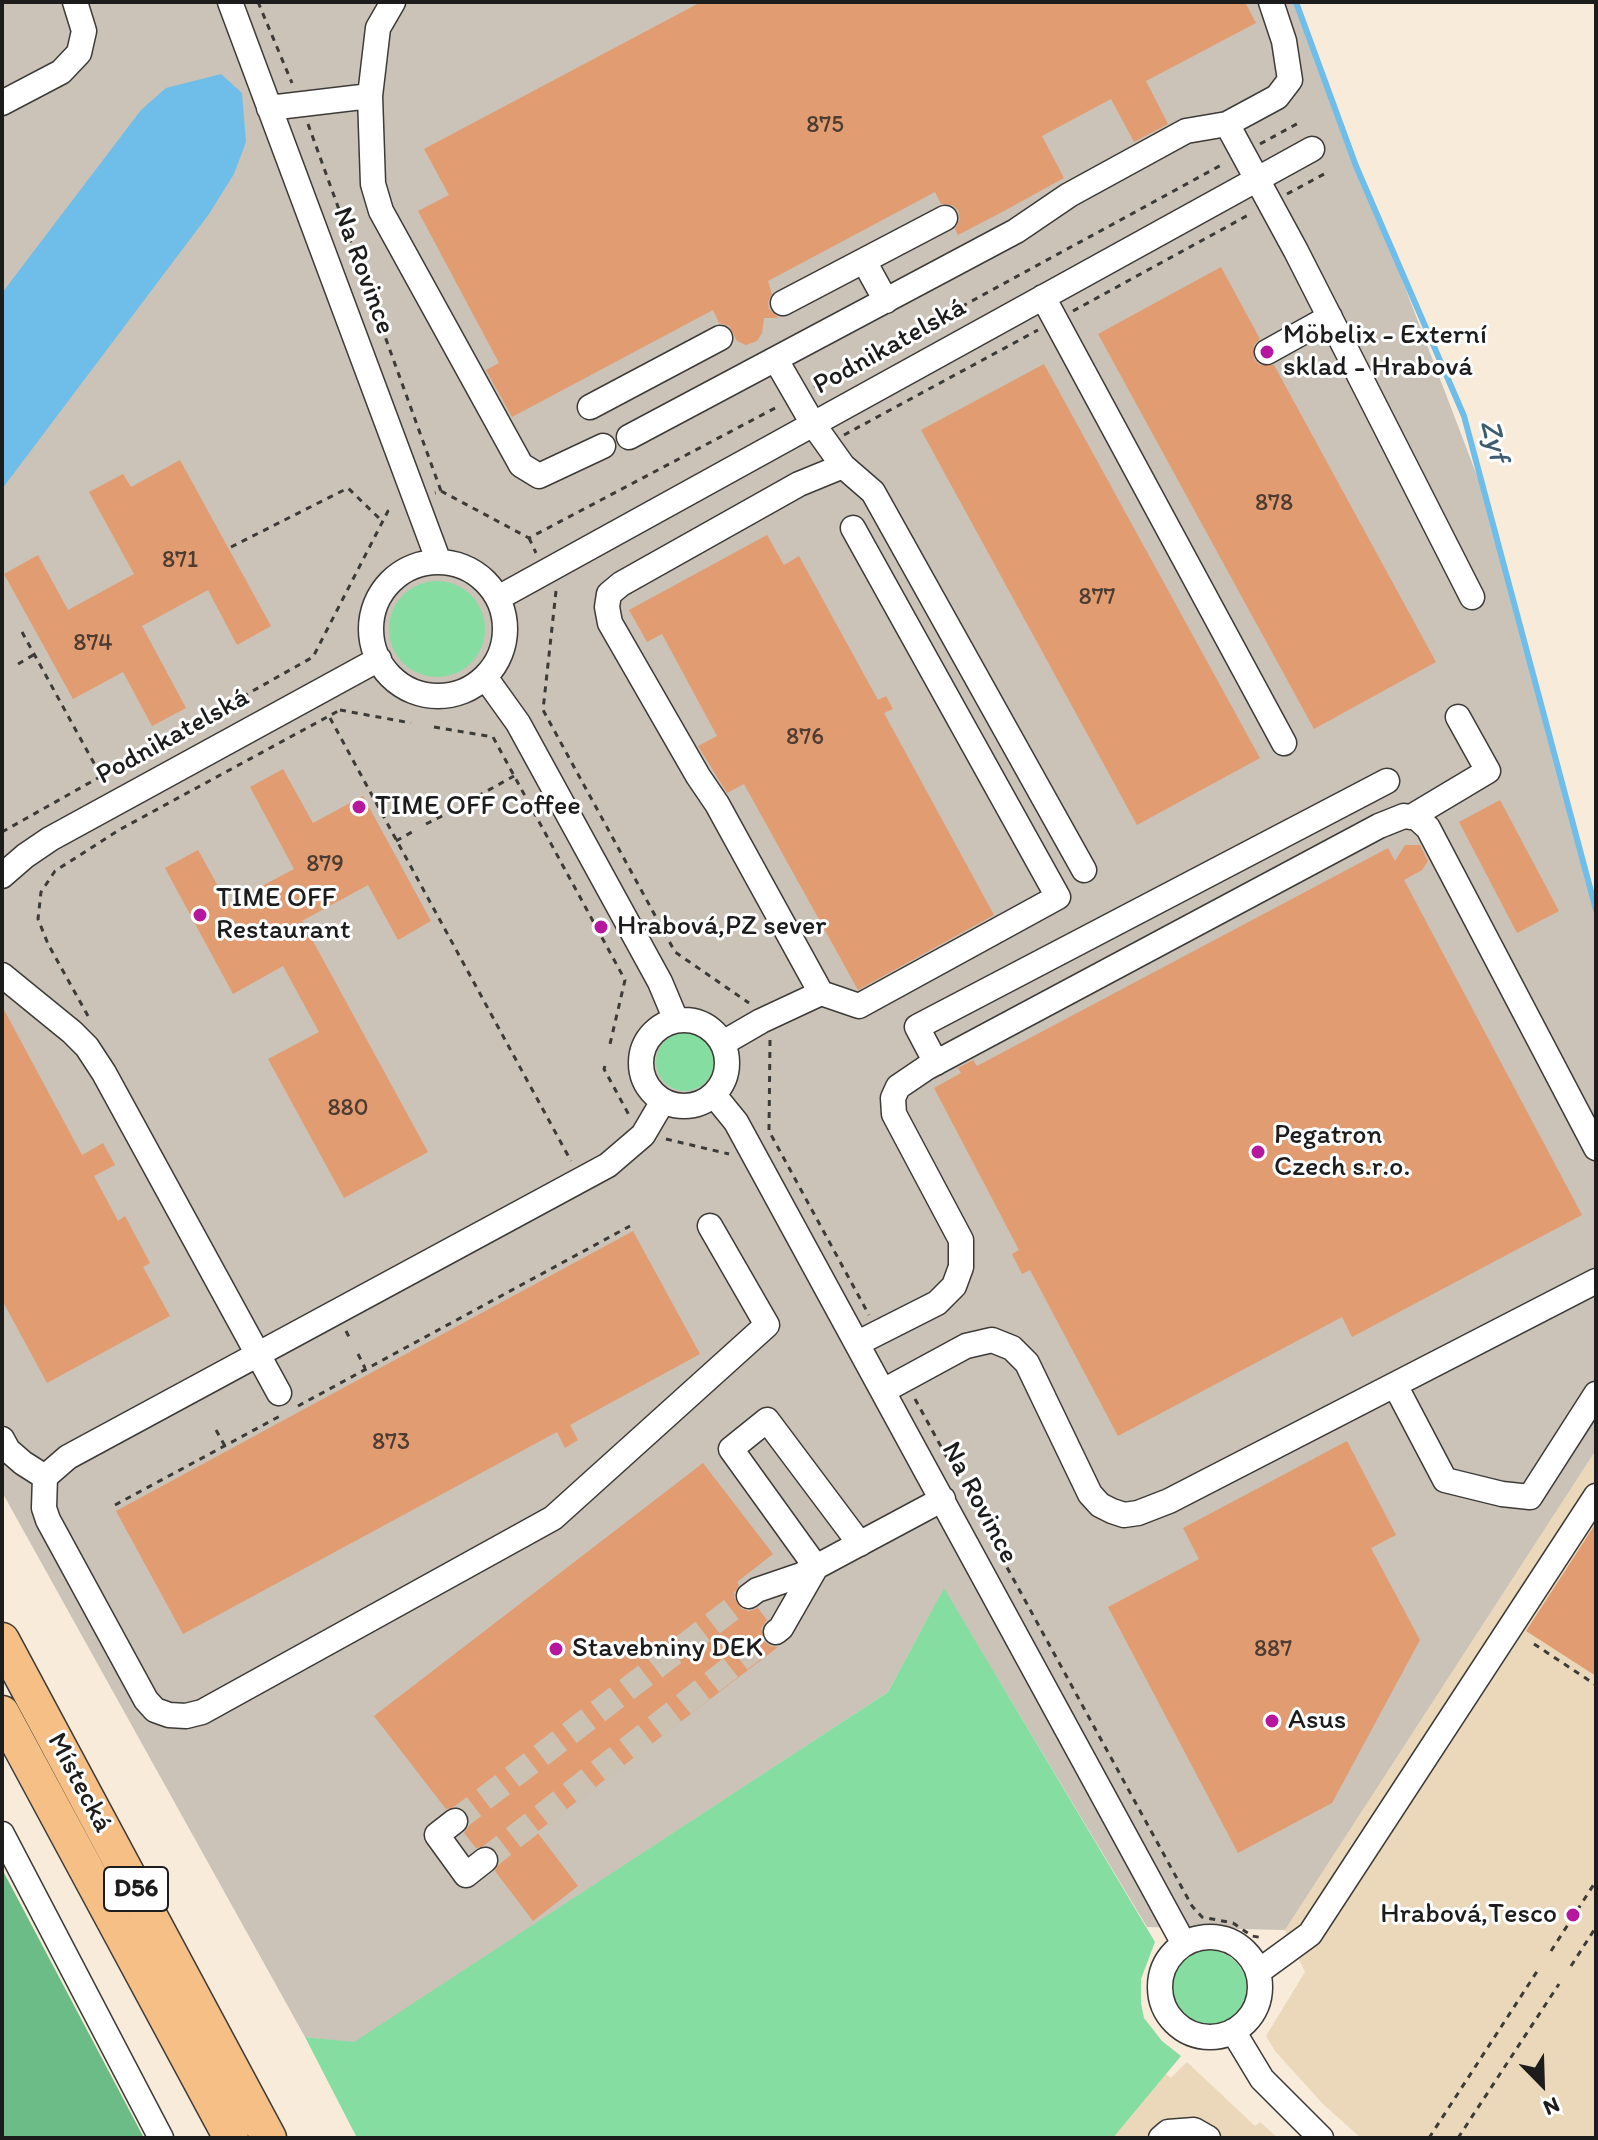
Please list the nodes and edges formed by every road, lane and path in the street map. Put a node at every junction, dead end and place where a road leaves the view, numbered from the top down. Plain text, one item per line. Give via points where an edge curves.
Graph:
1 (75, 2) edge
2 (230, 2) edge
3 (258, 2) edge
4 (393, 2) edge
5 (1271, 2) edge
6 (370, 96) junction
7 (2, 103) edge
8 (302, 104) junction
9 (269, 108) junction
10 (1302, 121) dead end
11 (1227, 124) junction
12 (1312, 149) dead end
13 (1244, 152) junction
14 (1326, 173) dead end
15 (1258, 178) junction
16 (1271, 203) junction
17 (945, 218) dead end
18 (864, 261) junction
19 (1043, 297) junction
20 (886, 301) junction
21 (783, 303) dead end
22 (1330, 317) junction
23 (1055, 321) junction
24 (720, 338) dead end
25 (1267, 352) dead end
26 (776, 360) junction
27 (664, 369) junction
28 (798, 396) junction
29 (590, 407) dead end
30 (685, 408) junction
31 (820, 434) junction
32 (629, 437) dead end
33 (603, 446) dead end
34 (843, 466) junction
35 (441, 491) junction
36 (430, 495) dead end
37 (403, 505) dead end
38 (383, 522) junction
39 (853, 528) dead end
40 (529, 538) junction
41 (231, 547) dead end
42 (538, 555) dead end
43 (439, 562) junction
44 (551, 582) dead end
45 (1472, 597) dead end
46 (498, 598) junction
47 (22, 632) dead end
48 (35, 654) junction
49 (313, 657) junction
50 (379, 659) junction
51 (18, 664) dead end
52 (317, 665) dead end
53 (485, 677) junction
54 (334, 700) dead end
55 (340, 710) junction
56 (329, 716) junction
57 (1458, 717) dead end
58 (411, 723) dead end
59 (434, 727) dead end
60 (1284, 743) dead end
61 (514, 776) junction
62 (101, 777) junction
63 (1387, 781) dead end
64 (467, 802) dead end
65 (452, 811) dead end
66 (1411, 817) junction
67 (426, 824) dead end
68 (2, 832) edge
69 (412, 832) dead end
70 (396, 841) junction
71 (1084, 870) dead end
72 (2, 876) edge
73 (2, 975) edge
74 (821, 993) junction
75 (753, 1006) dead end
76 (676, 1020) junction
77 (94, 1027) dead end
78 (770, 1036) dead end
79 (723, 1043) junction
80 (610, 1044) dead end
81 (936, 1063) junction
82 (605, 1066) dead end
83 (714, 1095) junction
84 (663, 1101) junction
85 (635, 1121) dead end
86 (660, 1138) dead end
87 (1596, 1148) edge
88 (735, 1151) dead end
89 (574, 1168) dead end
90 (630, 1226) dead end
91 (710, 1226) dead end
92 (1596, 1281) edge
93 (869, 1338) junction
94 (257, 1353) junction
95 (358, 1354) dead end
96 (366, 1369) junction
97 (895, 1385) junction
98 (1395, 1385) junction
99 (279, 1393) dead end
100 (1596, 1394) edge
101 (216, 1430) dead end
102 (2, 1439) edge
103 (225, 1446) junction
104 (45, 1477) junction
105 (1596, 1496) edge
106 (943, 1499) junction
107 (115, 1505) dead end
108 (860, 1544) junction
109 (816, 1567) junction
110 (749, 1596) tunnel mouth
111 (776, 1632) tunnel mouth
112 (2, 1640) edge
113 (1534, 1644) dead end
114 (1596, 1685) edge
115 (2, 1713) edge
116 (455, 1821) tunnel mouth
117 (2, 1834) edge
118 (485, 1860) tunnel mouth
119 (1596, 1881) edge
120 (1596, 1927) edge
121 (1269, 1939) dead end
122 (1184, 1944) junction
123 (1551, 1951) dead end
124 (1571, 1966) dead end
125 (1538, 1970) dead end
126 (1258, 1972) junction
127 (1559, 1984) dead end
128 (1233, 2031) junction
129 (161, 2138) edge
130 (231, 2138) edge
131 (269, 2138) edge
132 (1161, 2138) edge
133 (1208, 2138) edge
134 (1321, 2138) edge
135 (1429, 2138) edge
136 (1458, 2138) edge

1 - 7 street via 84,31 79,53 61,72
2 - 9 street, Na Rovince
3 - 8 path
4 - 6 street via 378,28
5 - 11 street via 1290,80 1277,97
6 - 8 street
6 - 33 street via 373,184 381,211 521,465 539,476
8 - 9 street
8 - 35 path
9 - 43 street, Na Rovince
10 - 13 path
11 - 13 street
11 - 20 street via 1186,131
12 - 15 street, Podnikatelská
13 - 15 street
13 - 28 path
14 - 16 path
15 - 16 street
15 - 19 street, Podnikatelská
16 - 22 street
16 - 23 path
17 - 18 street
18 - 20 street
18 - 21 street
19 - 23 street
19 - 31 street, Podnikatelská
20 - 26 street
22 - 25 street
22 - 45 street
23 - 31 path
23 - 60 street
24 - 27 street
26 - 28 street
26 - 30 street
27 - 29 street
27 - 30 street
28 - 31 street
28 - 40 path
30 - 32 street
31 - 34 street
31 - 46 street, Podnikatelská
34 - 71 street via 873,492
34 - 74 street via 799,484 621,584 609,594 607,607 610,623
35 - 36 path
35 - 40 path
37 - 38 path via 388,511
38 - 41 path via 348,488
38 - 49 path
39 - 74 street via 1058,897 859,1006
40 - 42 path
43 - 46 street via 474,571
43 - 50 street via 403,572 378,600 371,629
44 - 75 path via 556,591 543,710 675,952
46 - 53 street via 504,640
47 - 48 path
48 - 51 path
48 - 62 path
49 - 52 path
49 - 62 path
50 - 53 street via 398,682 425,694 457,693
50 - 72 street, Podnikatelská via 50,839
53 - 76 street via 518,723
54 - 55 path
55 - 56 path
55 - 58 path
56 - 70 path
56 - 77 path via 119,830 55,871 41,892 38,919
57 - 66 street via 1488,771
59 - 61 path via 493,737
61 - 64 path
61 - 80 path via 625,980
62 - 68 path
63 - 81 street via 917,1027
65 - 67 path
66 - 81 street via 1379,826
66 - 87 street via 1428,828
69 - 70 path
70 - 89 path
73 - 94 street via 87,1047
74 - 79 street
76 - 79 street via 703,1023
76 - 84 street via 652,1034 641,1058 646,1083
78 - 93 path via 769,1131
79 - 83 street via 727,1070
81 - 93 street via 898,1087 894,1114 961,1240 961,1267 954,1286 937,1303
82 - 85 path
83 - 84 street via 690,1106
83 - 93 street, Na Rovince via 736,1122
84 - 94 street via 643,1135 608,1165
86 - 88 path
90 - 96 path
91 - 104 street via 767,1325 553,1518 202,1712 169,1715 146,1700 48,1520
92 - 98 street
93 - 97 street, Na Rovince
94 - 99 street
94 - 104 street via 68,1457
95 - 96 path
96 - 103 path
97 - 98 street via 966,1346 992,1340 1012,1348 1027,1363 1090,1494 1100,1505 1124,1515 1169,1501
97 - 106 street, Na Rovince
97 - 121 path via 1192,1906 1202,1917
98 - 100 street via 1445,1480 1530,1497
101 - 103 path
102 - 104 street via 8,1450
103 - 107 path
105 - 126 street via 1310,1934
106 - 108 street
106 - 122 street, Na Rovince
108 - 109 street
108 - 109 street via 767,1420 731,1449
109 - 110 street
109 - 111 street
112 - 131 highway, Místecká / D56
113 - 114 path
115 - 130 highway, Místecká / D56
116 - 118 street via 437,1835 466,1875
117 - 129 street
119 - 123 path
120 - 124 path
122 - 126 street via 1223,1938 1246,1952
122 - 128 street via 1162,1970 1159,1987 1167,2012 1184,2030 1200,2036
125 - 135 path
126 - 128 street via 1256,2006
127 - 136 path
128 - 134 street via 1262,2079
132 - 133 street via 1168,2132 1194,2130

